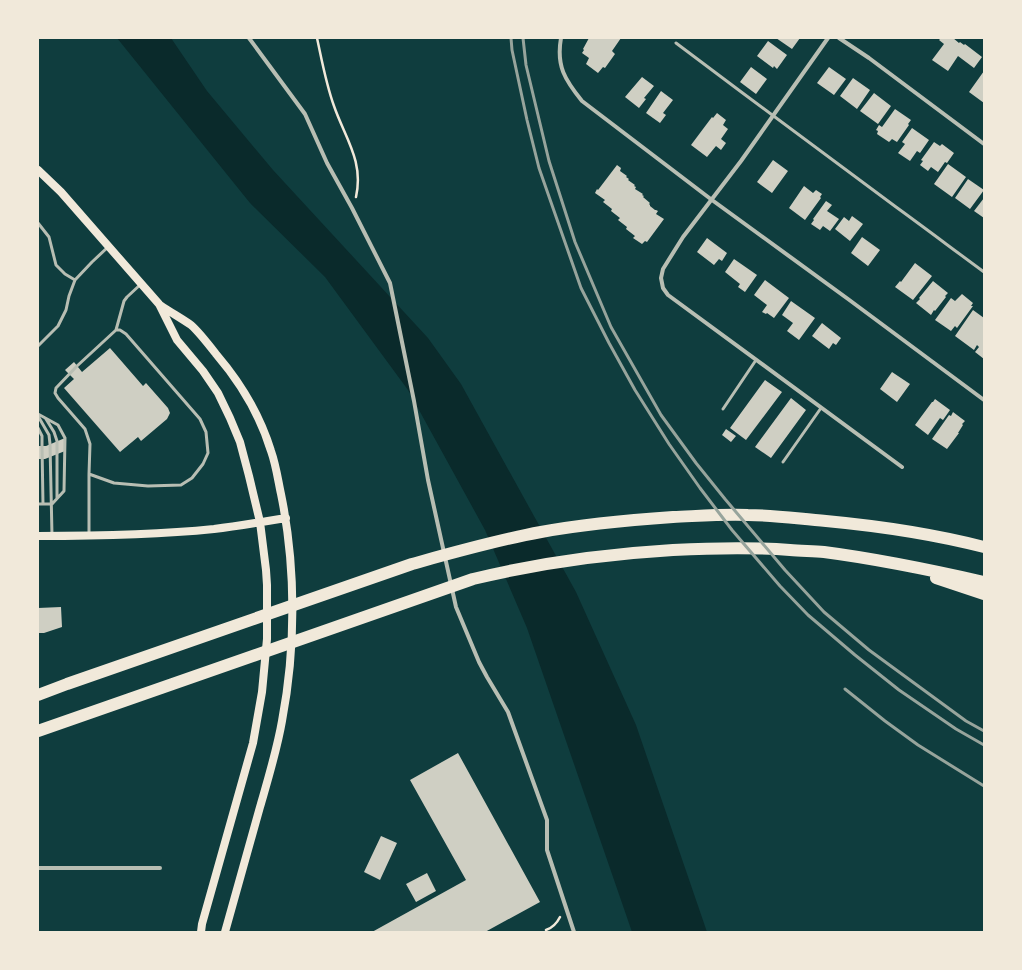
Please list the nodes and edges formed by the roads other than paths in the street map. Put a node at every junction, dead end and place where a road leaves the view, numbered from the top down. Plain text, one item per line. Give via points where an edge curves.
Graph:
1 (249, 38) edge
2 (561, 38) edge
3 (828, 38) edge
4 (839, 38) edge
5 (676, 43) dead end
6 (773, 116) junction
7 (984, 144) edge
8 (38, 170) edge
9 (712, 200) junction
10 (38, 223) edge
11 (109, 247) junction
12 (984, 272) edge
13 (75, 280) junction
14 (141, 284) junction
15 (159, 304) junction
16 (116, 330) junction
17 (38, 346) edge
18 (756, 360) junction
19 (984, 400) edge
20 (821, 408) junction
21 (723, 409) dead end
22 (38, 415) edge
23 (46, 418) junction
24 (38, 428) edge
25 (784, 462) dead end
26 (902, 467) dead end
27 (89, 474) junction
28 (57, 498) junction
29 (38, 504) edge
30 (42, 504) junction
31 (52, 504) junction
32 (286, 518) junction
33 (260, 522) junction
34 (38, 536) edge
35 (52, 536) junction
36 (89, 536) junction
37 (984, 547) edge
38 (891, 563) junction
39 (984, 582) edge
40 (984, 594) edge
41 (67, 684) junction
42 (38, 689) edge
43 (38, 695) edge
44 (38, 731) edge
45 (38, 868) edge
46 (160, 868) dead end
47 (201, 932) edge
48 (225, 932) edge
49 (574, 932) edge

1 - 49 street via 305,114 327,163 390,283 438,530 456,607 482,667 508,712 547,820 547,850
2 - 9 street via 559,48 563,74 582,101
3 - 6 street
4 - 7 street
5 - 6 lane
6 - 9 street
6 - 12 lane
8 - 11 main road
9 - 18 street via 683,237 663,270 663,288 668,295
9 - 19 street
10 - 13 lane via 49,237 56,264
11 - 13 lane
11 - 14 main road
13 - 17 lane via 58,326
14 - 15 main road
14 - 16 lane via 124,301
15 - 32 main road via 192,326 240,385 252,405 271,450
15 - 33 main road via 177,340 218,393 230,418 240,442
16 - 27 lane via 77,366 56,388 55,393 85,429 90,444
16 - 27 lane via 126,334 200,419 206,432 208,453 192,478 181,485 114,483
18 - 20 street
18 - 21 lane
20 - 25 lane
20 - 26 street
22 - 23 lane
22 - 31 lane via 49,435
23 - 28 lane via 57,441
23 - 28 lane via 58,426 64,438 64,491
24 - 30 lane via 42,436
27 - 36 lane
28 - 31 lane
29 - 30 lane
30 - 31 lane
31 - 35 lane
32 - 33 main road
32 - 48 main road via 291,562 292,642 288,687 269,775
33 - 36 main road via 177,532
33 - 47 main road via 266,570 267,639 261,696 252,743
34 - 35 main road
35 - 36 main road
37 - 41 highway via 862,524 748,515 640,519 567,528 514,537 412,564
38 - 39 highway
38 - 40 highway
38 - 44 highway via 822,552 704,548 611,555 511,570 473,579
41 - 42 highway
41 - 43 highway
45 - 46 street

